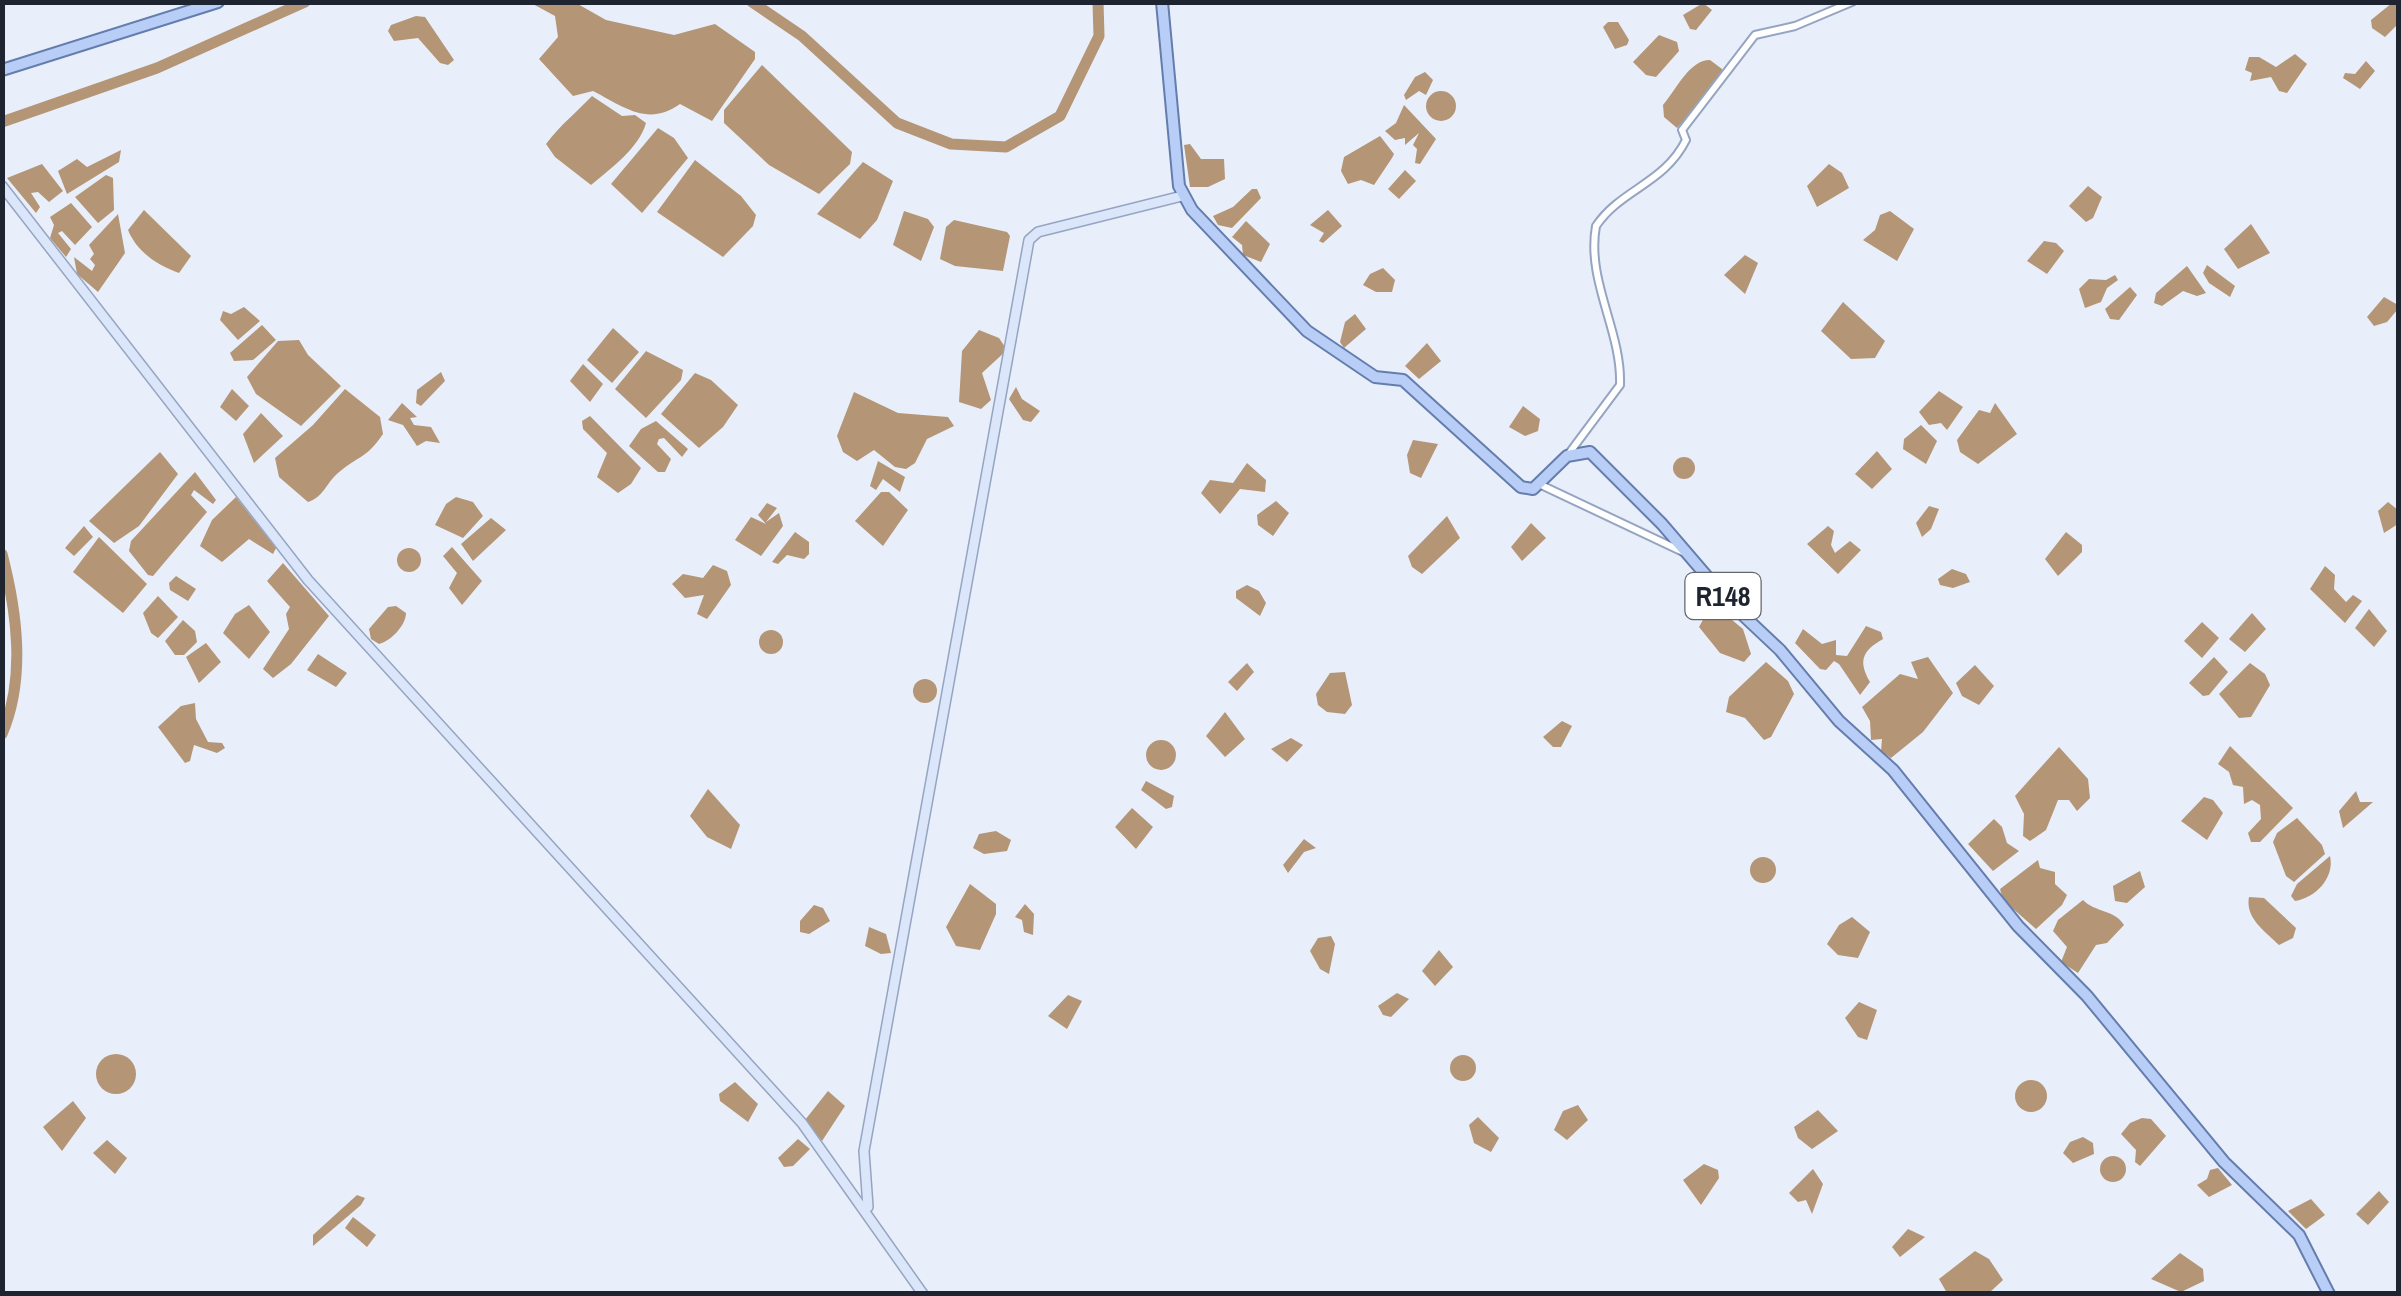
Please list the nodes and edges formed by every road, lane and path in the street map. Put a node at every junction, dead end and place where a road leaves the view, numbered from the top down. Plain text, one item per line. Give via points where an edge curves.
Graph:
1 (218, 2) edge
2 (1162, 2) edge
3 (1852, 2) edge
4 (2, 70) edge
5 (2, 186) edge
6 (1182, 196) junction
7 (1568, 456) junction
8 (1539, 484) junction
9 (1686, 554) junction
10 (870, 1214) junction
11 (922, 1294) edge
12 (2328, 1294) edge

1 - 4 main road
2 - 6 main road
3 - 7 street via 1755,35 1682,130 1686,140 1665,169 1620,198 1596,226 1602,306 1620,385
5 - 10 main road via 308,580 775,1093
6 - 8 main road via 1307,331 1375,377 1403,380 1520,487
6 - 10 main road via 1038,232 1029,240 864,1151
7 - 8 main road
7 - 9 main road, R148 via 1590,452
8 - 9 street
9 - 12 main road, R148 via 1839,720 1886,761 2018,926 2087,996 2224,1162 2299,1235
10 - 11 main road

